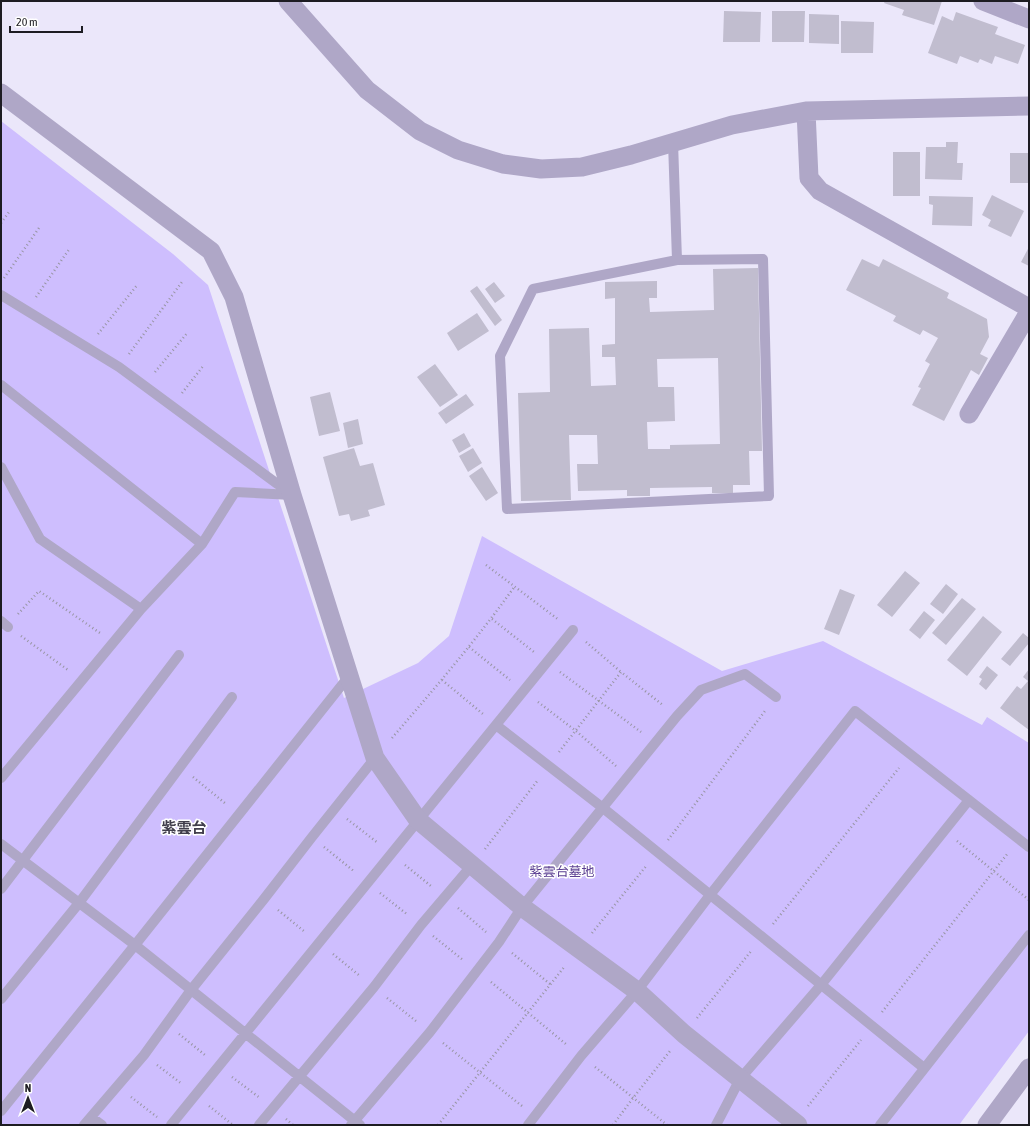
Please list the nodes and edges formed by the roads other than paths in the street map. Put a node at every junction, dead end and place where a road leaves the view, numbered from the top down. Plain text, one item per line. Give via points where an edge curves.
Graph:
1 (288, 1) edge
2 (983, 1) edge
3 (1029, 19) edge
4 (1, 93) edge
5 (1029, 106) edge
6 (806, 111) junction
7 (673, 142) junction
8 (678, 260) junction
9 (1, 295) edge
10 (1029, 308) edge
11 (1029, 312) edge
12 (1, 385) edge
13 (970, 414) dead end
14 (1, 467) edge
15 (292, 495) junction
16 (202, 544) junction
17 (141, 609) junction
18 (573, 630) road end
19 (179, 655) dead end
20 (349, 676) junction
21 (232, 697) dead end
22 (776, 697) road end
23 (496, 725) junction
24 (375, 758) junction
25 (1, 778) edge
26 (969, 800) junction
27 (603, 808) junction
28 (418, 820) junction
29 (1, 844) edge
30 (1029, 847) edge
31 (23, 861) junction
32 (472, 865) junction
33 (1, 889) edge
34 (710, 895) junction
35 (79, 903) junction
36 (522, 907) junction
37 (1029, 935) edge
38 (135, 945) junction
39 (820, 985) junction
40 (191, 990) junction
41 (637, 991) junction
42 (1, 999) edge
43 (245, 1033) junction
44 (924, 1068) junction
45 (1029, 1068) edge
46 (299, 1076) junction
47 (740, 1078) junction
48 (1, 1111) edge
49 (91, 1117) junction
50 (355, 1124) edge
51 (797, 1124) edge
52 (84, 1125) edge
53 (102, 1125) edge
54 (171, 1125) edge
55 (259, 1125) edge
56 (528, 1125) edge
57 (716, 1125) edge
58 (880, 1125) edge
59 (987, 1125) edge

1 - 7 street via 367,90 420,131 458,150 503,164 541,169 582,167
2 - 3 street
4 - 15 street via 211,251 234,298
5 - 6 street
6 - 7 street via 732,125
6 - 10 street via 809,178 820,191
7 - 8 lane
8 - 8 lane via 533,289 500,356 507,509 768,496 763,259
9 - 15 lane via 119,367
11 - 13 street
12 - 16 lane
14 - 17 lane via 40,539
15 - 16 lane via 235,492
15 - 20 street
16 - 17 lane
17 - 25 lane
18 - 23 lane
19 - 31 lane
20 - 24 street
20 - 38 lane
21 - 35 lane
22 - 27 lane via 745,674 700,690
23 - 27 lane
23 - 28 lane
24 - 28 street
24 - 40 lane
26 - 30 lane
26 - 34 lane via 855,711
26 - 39 lane
27 - 34 lane
27 - 36 lane
28 - 32 street
28 - 43 lane
29 - 31 lane
31 - 33 lane
31 - 35 lane
32 - 36 street
32 - 46 lane
34 - 39 lane
34 - 41 lane
35 - 38 lane
35 - 42 lane
36 - 41 street
36 - 50 lane via 499,942 430,1032
37 - 44 lane
38 - 40 lane
38 - 48 lane
39 - 44 lane
39 - 47 lane
40 - 43 lane
40 - 49 lane via 144,1055
41 - 47 street via 684,1034
41 - 56 lane via 581,1056
43 - 46 lane
43 - 54 lane
44 - 58 lane
45 - 59 street
46 - 50 lane
46 - 55 lane
47 - 51 street
47 - 57 lane
49 - 52 lane
49 - 53 lane

